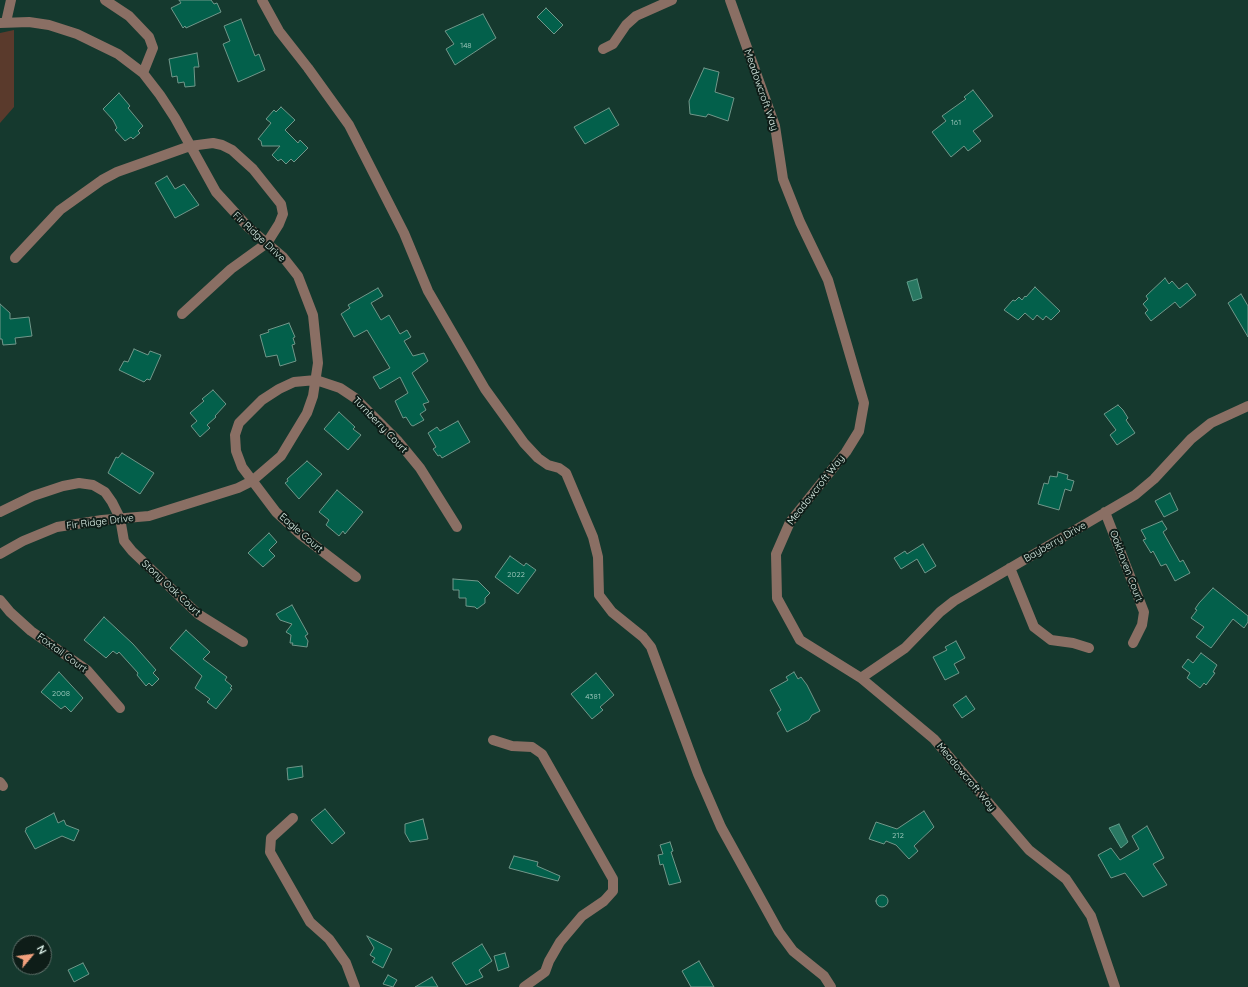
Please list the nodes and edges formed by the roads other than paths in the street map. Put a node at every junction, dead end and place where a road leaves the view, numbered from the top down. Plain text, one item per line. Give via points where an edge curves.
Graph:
1 (11, 0) edge
2 (105, 0) edge
3 (262, 0) edge
4 (672, 0) edge
5 (730, 0) edge
6 (3, 22) edge
7 (603, 49) dead end
8 (143, 73) junction
9 (190, 146) junction
10 (268, 243) junction
11 (15, 258) dead end
12 (182, 314) dead end
13 (316, 380) junction
14 (1248, 406) edge
15 (252, 481) junction
16 (0, 512) edge
17 (1105, 512) junction
18 (120, 518) junction
19 (457, 527) dead end
20 (0, 554) edge
21 (1010, 568) junction
22 (356, 577) dead end
23 (0, 600) edge
24 (243, 642) dead end
25 (1133, 643) dead end
26 (1089, 648) dead end
27 (861, 678) junction
28 (120, 708) dead end
29 (493, 740) dead end
30 (293, 818) dead end
31 (355, 987) edge
32 (524, 987) edge
33 (831, 987) edge
34 (1115, 987) edge

1 - 6 street
2 - 8 street via 129,16 149,37 153,48
3 - 33 street via 279,31 349,125 404,233 428,291 485,389 538,458 566,473 593,537 598,557 599,595 612,612 643,637 651,647 698,774 721,827 779,932 793,951 824,976
4 - 7 street via 636,16 626,25 613,44
5 - 27 street, Meadowcroft Way via 775,126 783,179 828,280 864,403 859,431 846,452 790,522 784,535 776,554 777,598 800,640
6 - 8 street, Fir Ridge Drive via 49,25 77,34 118,54
8 - 9 street, Fir Ridge Drive via 160,95
9 - 10 street, Fir Ridge Drive via 216,192 231,211
9 - 10 street via 213,143 222,145 232,150 253,169 281,204 283,214
9 - 11 street via 137,164 102,180 60,210
10 - 12 street via 231,269
10 - 13 street, Fir Ridge Drive via 298,276 306,295 317,337
13 - 15 street, Fir Ridge Drive via 307,413 290,442 281,456
13 - 15 street, Eagle Court via 294,382 279,389 262,400 239,423 235,435 236,451 242,467
13 - 19 street, Turnberry Court via 340,388 355,398 397,440 420,468
14 - 17 street, Bayberry Drive via 1211,423 1191,439 1154,479 1135,495
15 - 18 street, Fir Ridge Drive via 238,488 149,516
15 - 22 street, Eagle Court via 276,512 301,535
16 - 18 street, Stony Oak Court via 33,496 79,483 93,485 105,492
17 - 21 street, Bayberry Drive
17 - 25 street, Oakhaven Court via 1144,612 1142,625
18 - 20 street, Fir Ridge Drive via 57,527
18 - 24 street, Stony Oak Court via 124,542 132,551 198,614
21 - 26 street via 1034,627 1051,640
21 - 27 street, Bayberry Drive via 954,601 905,648
23 - 28 street, Foxtail Court via 31,630 87,670
27 - 34 street, Meadowcroft Way via 934,740 1029,850 1066,879 1091,916
29 - 32 street via 512,746 532,747 542,754 613,879 613,891 604,901 582,916 560,942 545,972
30 - 31 street via 271,838 270,852 310,922 328,939 346,963

